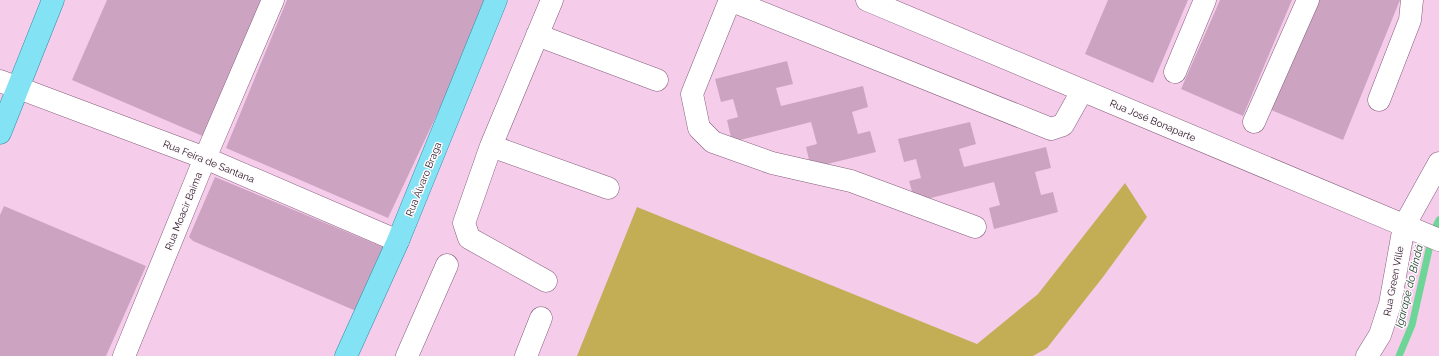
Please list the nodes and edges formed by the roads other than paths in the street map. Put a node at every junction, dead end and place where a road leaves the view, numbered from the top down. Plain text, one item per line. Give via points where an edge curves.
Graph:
1 (54, 0) edge
2 (273, 0) edge
3 (496, 0) edge
4 (552, 0) edge
5 (730, 0) edge
6 (867, 0) edge
7 (1205, 0) edge
8 (1308, 0) edge
9 (1412, 0) edge
10 (537, 35) junction
11 (1175, 72) dead end
12 (657, 80) dead end
13 (9, 85) edge
14 (1082, 90) junction
15 (1379, 100) dead end
16 (1254, 122) dead end
17 (0, 133) edge
18 (491, 146) junction
19 (205, 158) junction
20 (1439, 163) edge
21 (608, 188) dead end
22 (975, 227) dead end
23 (1409, 228) junction
24 (1439, 240) edge
25 (398, 241) junction
26 (447, 265) dead end
27 (546, 281) dead end
28 (541, 318) dead end
29 (124, 356) edge
30 (346, 356) edge
31 (408, 356) edge
32 (526, 356) edge
33 (1367, 356) edge

1 - 13 main road
2 - 19 street, Rua Moacir Baima
3 - 25 main road, Rua Álvaro Braga
4 - 10 street
5 - 14 street via 1051,129 1063,125
5 - 22 street via 692,94 700,128 713,142 772,163 851,181
6 - 14 street, Rua José Bonaparte
7 - 11 street
8 - 16 street
9 - 15 street via 1410,20
10 - 12 street
10 - 18 street
13 - 17 main road
13 - 19 street, Rua Feira de Santana
14 - 23 street, Rua José Bonaparte
18 - 21 street
18 - 27 street via 464,223 469,238
19 - 25 street, Rua Feira de Santana
19 - 29 street, Rua Moacir Baima
20 - 23 street, Rua Green Ville
23 - 24 street, Rua José Bonaparte
23 - 33 street, Rua Green Ville via 1380,335
25 - 30 main road, Rua Álvaro Braga
26 - 31 street
28 - 32 street

